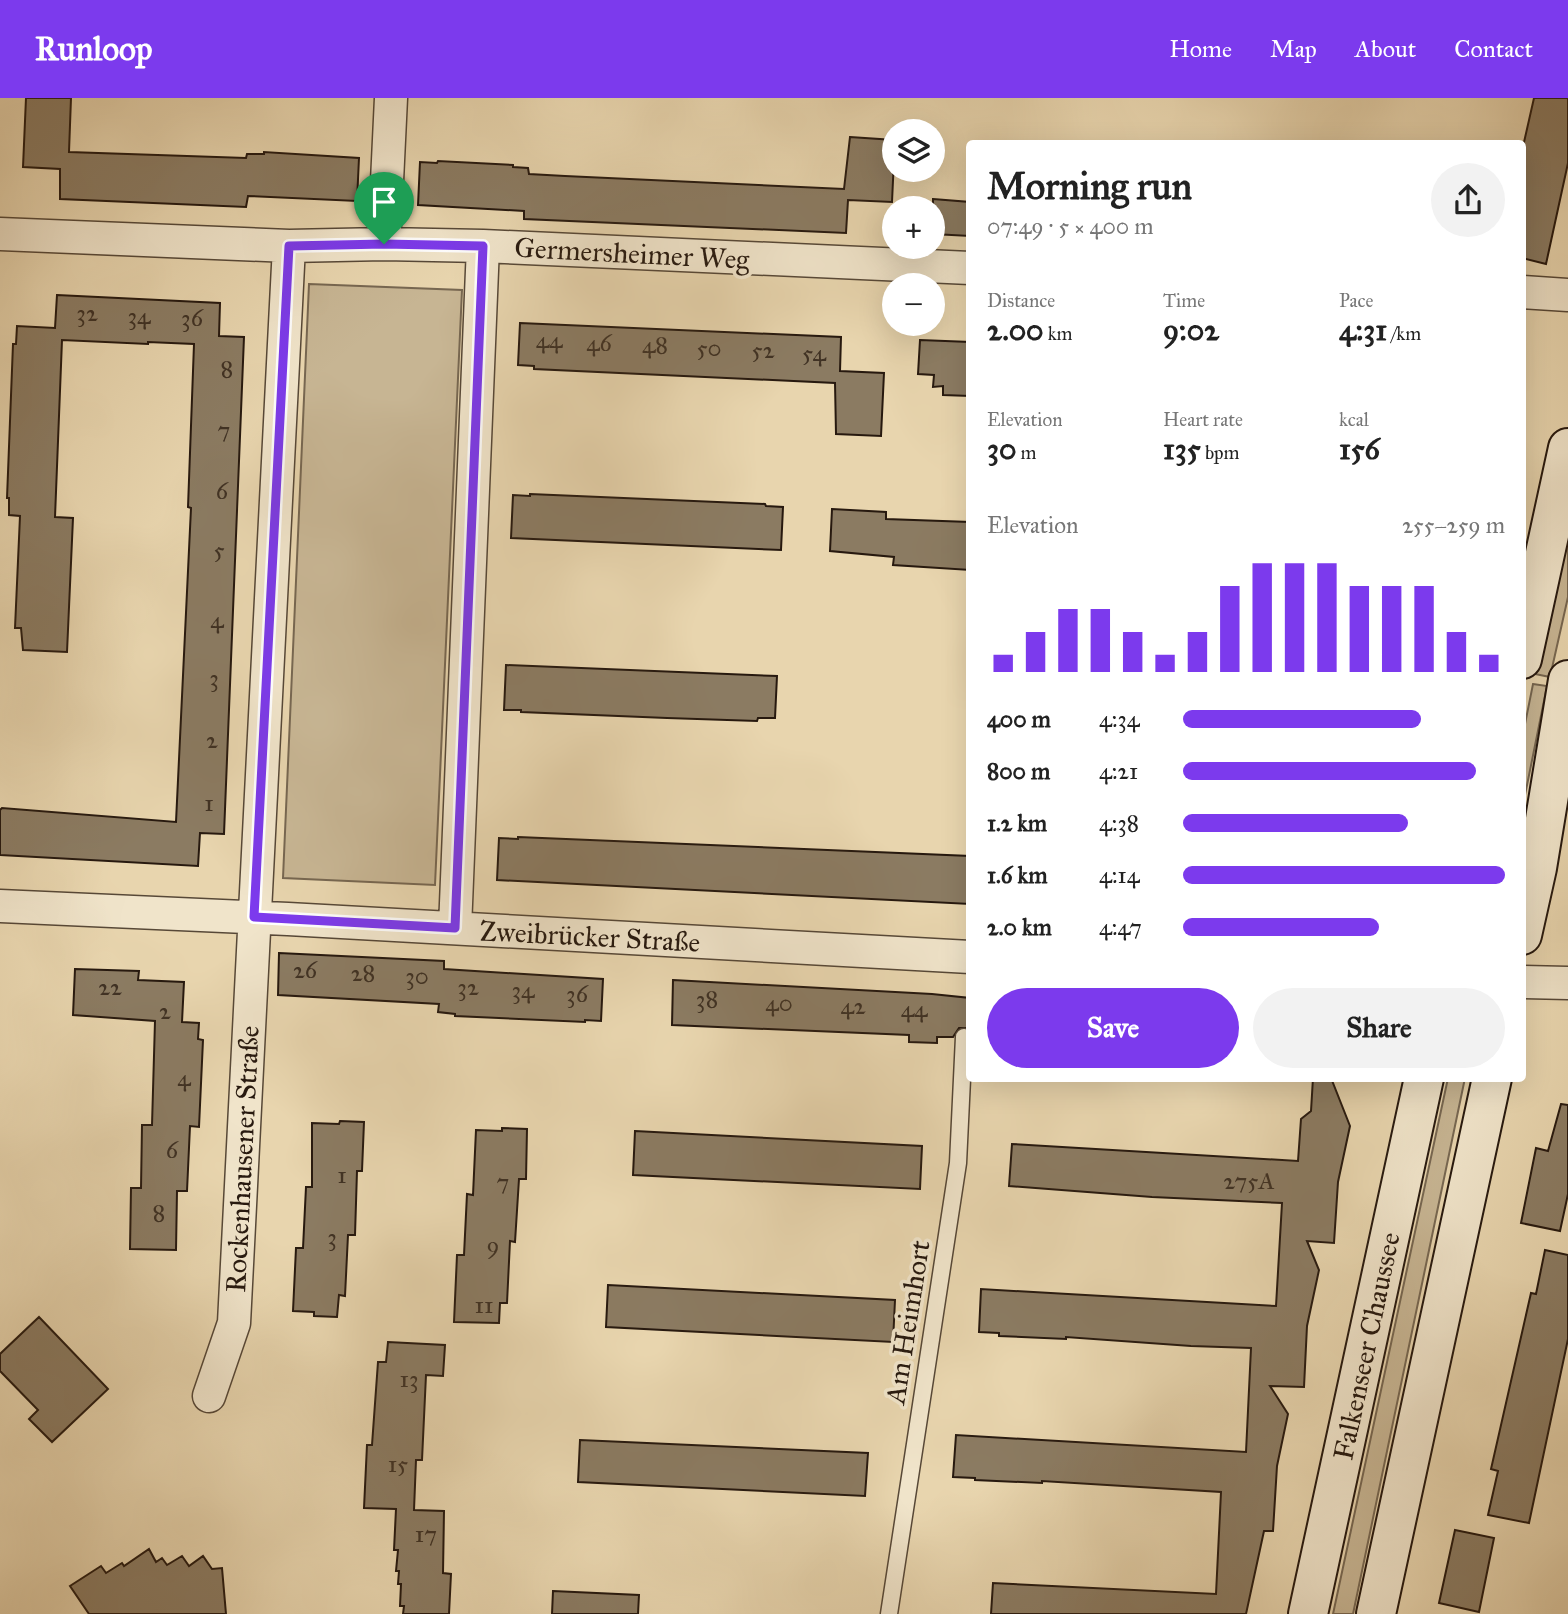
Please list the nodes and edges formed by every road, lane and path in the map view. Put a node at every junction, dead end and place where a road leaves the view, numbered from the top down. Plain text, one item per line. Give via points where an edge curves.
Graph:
1 (391, 98) edge
2 (0, 234) edge
3 (384, 244) junction
4 (289, 246) junction
5 (483, 246) junction
6 (966, 268) edge
7 (1526, 292) edge
8 (1568, 295) edge
9 (1568, 448) edge
10 (1526, 641) edge
11 (1568, 681) edge
12 (0, 906) edge
13 (1526, 916) edge
14 (254, 917) junction
15 (455, 928) junction
16 (966, 957) edge
17 (1526, 982) edge
18 (1568, 983) edge
19 (964, 1037) dead end
20 (1423, 1082) edge
21 (1491, 1082) edge
22 (209, 1396) dead end
23 (889, 1614) edge
24 (1308, 1614) edge
25 (1376, 1614) edge

1 - 3 street
2 - 4 street, Germersheimer Weg
3 - 4 street, Germersheimer Weg
3 - 5 street, Germersheimer Weg
4 - 14 street, Rockenhausener Straße
5 - 6 street, Germersheimer Weg
5 - 15 street
7 - 8 street
9 - 10 main road
11 - 13 main road
12 - 14 street, Zweibrücker Straße
14 - 15 street, Zweibrücker Straße
14 - 22 street, Rockenhausener Straße via 234,1323
15 - 16 street, Zweibrücker Straße
17 - 18 street
19 - 23 lane, Am Heimhort via 958,1163
20 - 24 main road, Falkenseer Chaussee
21 - 25 main road

